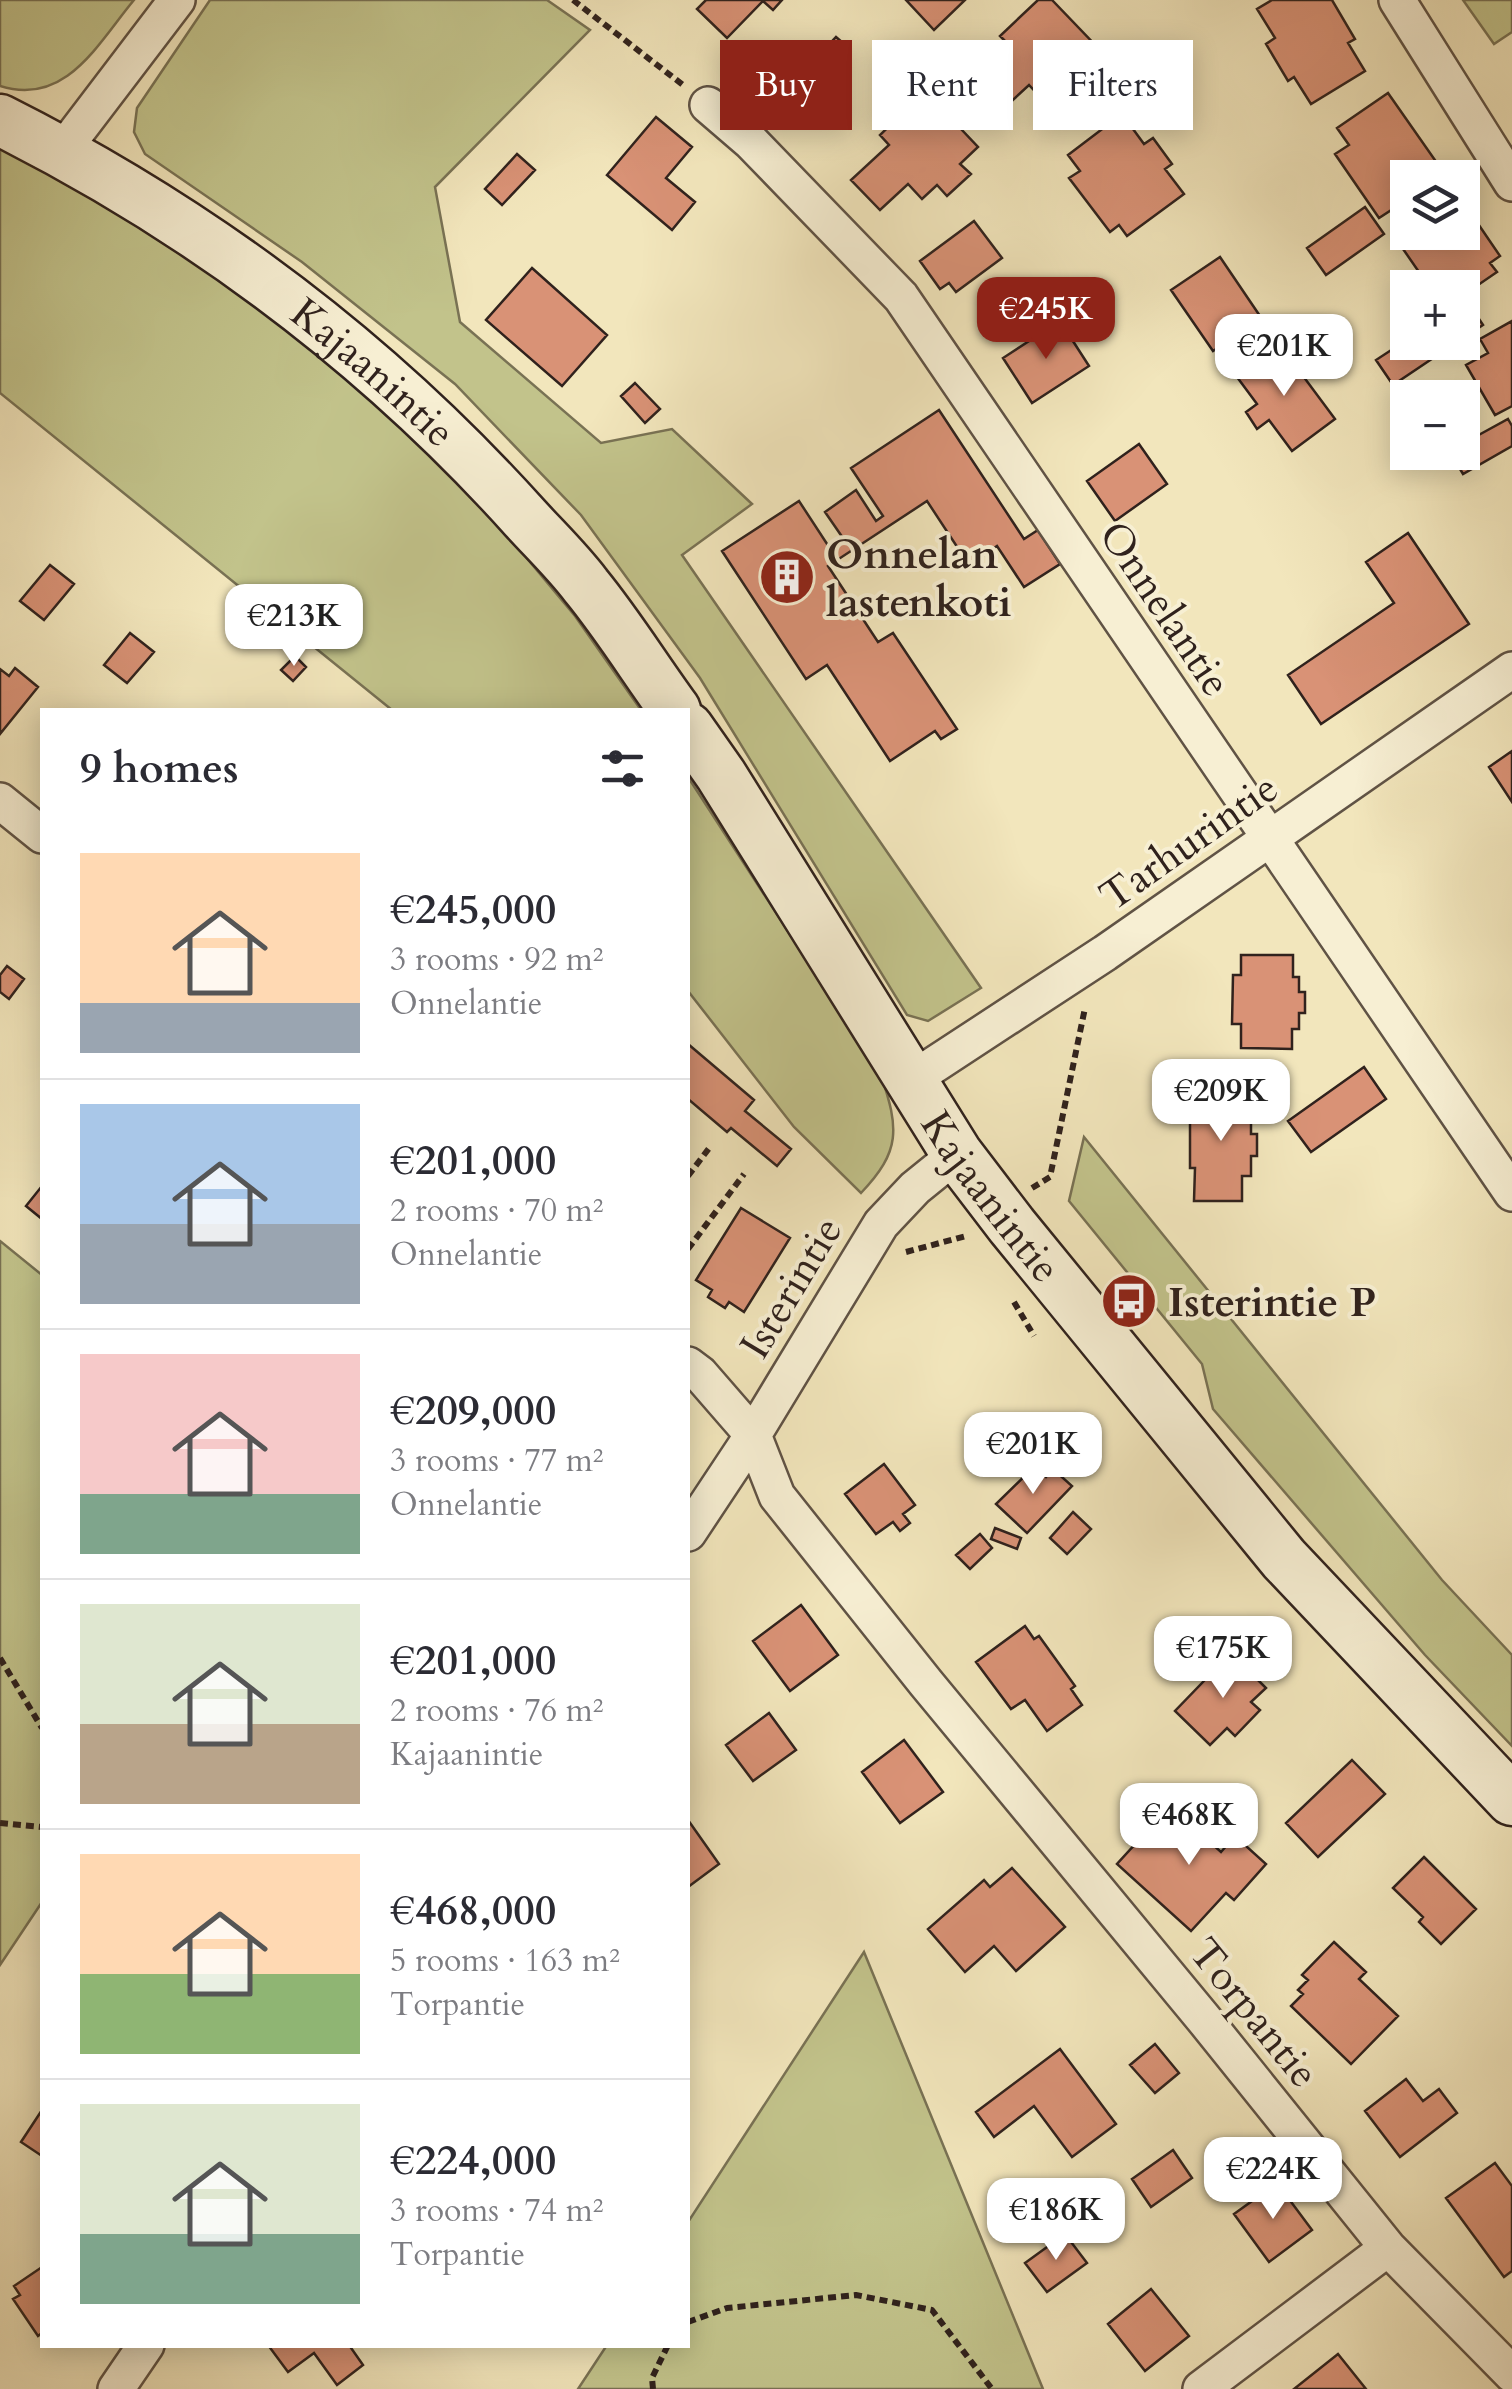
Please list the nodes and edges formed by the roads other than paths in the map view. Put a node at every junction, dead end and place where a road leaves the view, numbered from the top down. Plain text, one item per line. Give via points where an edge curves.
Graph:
1 (177, 0) edge
2 (1397, 0) edge
3 (708, 105) road end
4 (0, 120) edge
5 (62, 151) junction
6 (1512, 183) edge
7 (1512, 670) edge
8 (674, 708) edge
9 (690, 731) edge
10 (0, 801) edge
11 (40, 833) edge
12 (1269, 840) junction
13 (911, 1080) junction
14 (957, 1154) junction
15 (1512, 1193) edge
16 (690, 1366) edge
17 (752, 1435) junction
18 (690, 1530) edge
19 (1512, 1800) edge
20 (1388, 2248) junction
21 (144, 2348) edge
22 (1512, 2374) edge
23 (116, 2389) edge
24 (1201, 2389) edge

1 - 5 street
2 - 6 street
3 - 12 street, Onnelantie via 901,297
4 - 5 main road, Kajaanintie
5 - 8 main road, Kajaanintie via 198,232 340,336 468,454 586,585
7 - 12 street, Tarhurintie
9 - 13 main road, Kajaanintie
10 - 11 street
12 - 13 street, Tarhurintie
12 - 15 street, Onnelantie
13 - 14 main road, Kajaanintie
14 - 17 street, Isterintie via 881,1224
14 - 19 main road, Kajaanintie via 1284,1559
16 - 17 street, Torpantie
17 - 18 street, Isterintie
17 - 20 street, Torpantie via 777,1496
20 - 22 street, Torpantie
20 - 24 street
21 - 23 street

